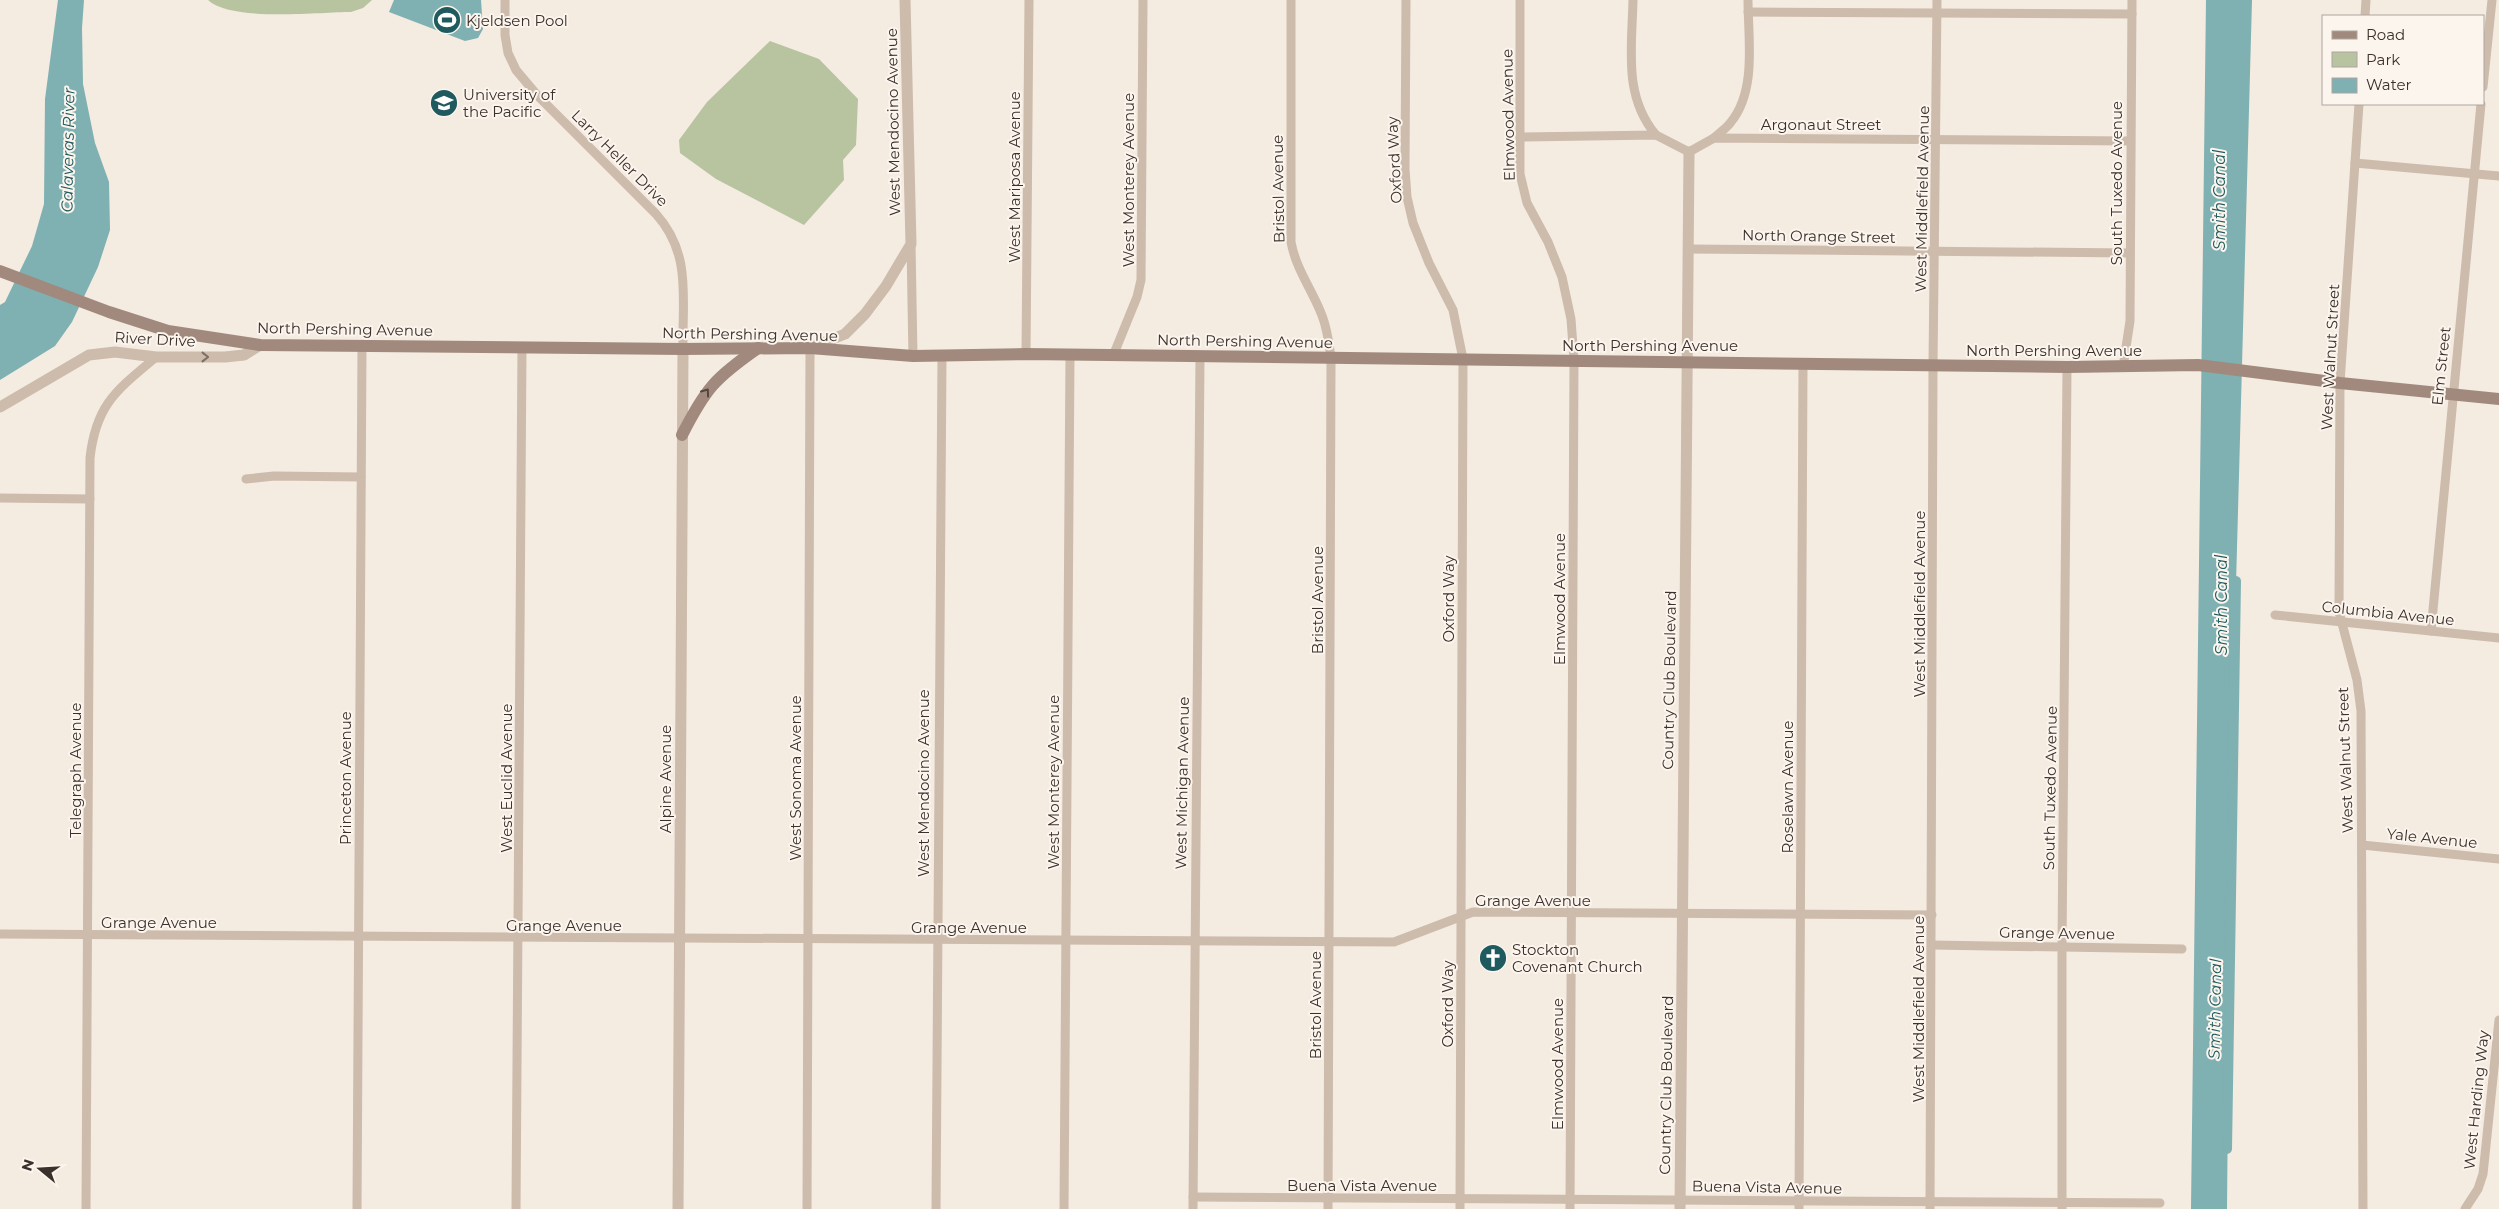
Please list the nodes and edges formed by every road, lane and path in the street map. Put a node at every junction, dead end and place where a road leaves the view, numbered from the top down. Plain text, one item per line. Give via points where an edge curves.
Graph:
1 (505, 0) edge
2 (905, 0) edge
3 (1029, 0) edge
4 (1143, 0) edge
5 (1291, 0) edge
6 (1406, 0) edge
7 (1520, 0) edge
8 (1633, 0) edge
9 (1748, 0) edge
10 (1938, 0) edge
11 (2132, 0) edge
12 (2366, 0) edge
13 (2492, 0) edge
14 (1748, 12) junction
15 (1937, 13) junction
16 (2132, 14) junction
17 (2365, 15) edge
18 (2484, 77) edge
19 (2359, 105) edge
20 (2481, 105) edge
21 (1656, 135) junction
22 (1520, 137) junction
23 (1714, 138) junction
24 (1937, 139) junction
25 (2130, 141) junction
26 (1689, 152) junction
27 (2355, 163) junction
28 (2474, 174) junction
29 (2499, 176) edge
30 (911, 244) junction
31 (1688, 249) junction
32 (1936, 251) junction
33 (2129, 253) junction
34 (0, 271) edge
35 (260, 345) junction
36 (362, 347) junction
37 (522, 347) junction
38 (758, 348) junction
39 (810, 348) junction
40 (682, 349) junction
41 (1026, 354) junction
42 (1070, 355) junction
43 (156, 356) junction
44 (913, 356) junction
45 (1113, 356) junction
46 (1200, 356) junction
47 (942, 357) junction
48 (1331, 358) junction
49 (1463, 359) junction
50 (1574, 360) junction
51 (1687, 362) junction
52 (1803, 364) junction
53 (1933, 366) junction
54 (2068, 367) junction
55 (2123, 367) junction
56 (2340, 383) junction
57 (2452, 393) junction
58 (2499, 398) edge
59 (0, 407) edge
60 (682, 435) junction
61 (361, 477) junction
62 (246, 479) dead end
63 (0, 498) edge
64 (90, 499) junction
65 (2275, 614) dead end
66 (2341, 623) junction
67 (2431, 631) junction
68 (2499, 638) edge
69 (2362, 845) junction
70 (2499, 859) edge
71 (1572, 913) junction
72 (1682, 914) junction
73 (1800, 914) junction
74 (1932, 915) junction
75 (1460, 918) junction
76 (0, 934) edge
77 (88, 935) junction
78 (358, 937) junction
79 (519, 938) junction
80 (679, 939) junction
81 (808, 939) junction
82 (937, 940) junction
83 (1066, 941) junction
84 (1194, 942) junction
85 (1330, 942) junction
86 (1932, 945) junction
87 (2062, 947) junction
88 (2182, 949) dead end
89 (2499, 1020) edge
90 (1193, 1197) junction
91 (1328, 1198) junction
92 (1460, 1199) junction
93 (2160, 1203) dead end
94 (1570, 1204) edge
95 (1680, 1204) edge
96 (1799, 1205) edge
97 (1930, 1205) edge
98 (2062, 1205) edge
99 (86, 1209) edge
100 (357, 1209) edge
101 (516, 1209) edge
102 (678, 1209) edge
103 (807, 1209) edge
104 (936, 1209) edge
105 (1064, 1209) edge
106 (1193, 1209) edge
107 (1328, 1209) edge
108 (1460, 1209) edge
109 (2363, 1209) edge
110 (2465, 1209) edge

1 - 40 street, Larry Heller Drive via 508,53 520,75 651,209 673,236 682,267
2 - 30 street, West Mendocino Avenue
3 - 41 street, West Mariposa Avenue
4 - 45 street, West Monterey Avenue via 1141,280
5 - 48 street, Bristol Avenue via 1291,242 1300,272 1328,334
6 - 49 street, Oxford Way via 1407,197 1421,246 1453,310
7 - 22 street, Elmwood Avenue
8 - 21 street via 1632,85 1645,122
9 - 14 street
10 - 15 street, West Middlefield Avenue
11 - 16 street, South Tuxedo Avenue
12 - 17 street
13 - 18 street
14 - 15 street
14 - 23 street via 1748,78 1743,103 1731,123
15 - 16 street
15 - 24 street, West Middlefield Avenue
16 - 25 street, South Tuxedo Avenue
19 - 27 street, West Walnut Street
20 - 28 street, Elm Street
21 - 22 street
21 - 26 street
22 - 50 street, Elmwood Avenue via 1522,185 1527,204 1548,242 1562,277 1571,319
23 - 24 street, Argonaut Street
23 - 26 street, Argonaut Street
24 - 25 street, Argonaut Street
24 - 32 street, West Middlefield Avenue
25 - 33 street, South Tuxedo Avenue
26 - 31 street, Country Club Boulevard
27 - 28 street
27 - 56 street, West Walnut Street
28 - 29 street
28 - 57 street, Elm Street
30 - 39 street via 865,314 845,334
30 - 44 street, West Mendocino Avenue
31 - 32 street, North Orange Street
31 - 51 street, Country Club Boulevard
32 - 33 street, North Orange Street
32 - 53 street, West Middlefield Avenue
33 - 55 street, South Tuxedo Avenue via 2130,321
34 - 35 main road, North Pershing Avenue via 109,312 180,334
35 - 36 main road, North Pershing Avenue
43 -> 35 street, River Drive via 244,355
36 - 37 main road, North Pershing Avenue
36 - 61 street, Princeton Avenue
37 - 40 main road, North Pershing Avenue
37 - 79 street, West Euclid Avenue
38 - 39 main road, North Pershing Avenue
38 - 40 main road, North Pershing Avenue
60 -> 38 main road via 698,402 712,383
39 - 44 main road, North Pershing Avenue
39 - 81 street, West Sonoma Avenue
40 - 60 street, Alpine Avenue
41 - 42 main road, North Pershing Avenue
41 - 47 main road, North Pershing Avenue
42 - 45 main road, North Pershing Avenue
42 - 83 street, West Monterey Avenue
43 - 59 street, River Drive via 115,352 90,355
43 - 64 street, Telegraph Avenue via 110,399 102,411 92,441
44 - 47 main road, North Pershing Avenue
45 - 46 main road, North Pershing Avenue
46 - 48 main road, North Pershing Avenue
46 - 84 street, West Michigan Avenue
47 - 82 street, West Mendocino Avenue
48 - 49 main road, North Pershing Avenue
48 - 85 street, Bristol Avenue
49 - 50 main road, North Pershing Avenue
49 - 75 street, Oxford Way
50 - 51 main road, North Pershing Avenue
50 - 71 street, Elmwood Avenue
51 - 52 main road, North Pershing Avenue
51 - 72 street, Country Club Boulevard
52 - 53 main road, North Pershing Avenue
52 - 73 street, Roselawn Avenue
53 - 54 main road, North Pershing Avenue
53 - 74 street, West Middlefield Avenue
54 - 55 main road, North Pershing Avenue
54 - 87 street, South Tuxedo Avenue
55 - 56 main road, North Pershing Avenue via 2198,365
56 - 57 main road, North Pershing Avenue
56 - 66 street, West Walnut Street
57 - 58 main road, North Pershing Avenue
57 - 67 street, Elm Street
60 - 80 street, Alpine Avenue
61 - 62 street via 274,476
61 - 78 street, Princeton Avenue
63 - 64 street
64 - 77 street, Telegraph Avenue
65 - 66 street, Columbia Avenue
66 - 67 street, Columbia Avenue
66 - 69 street, West Walnut Street via 2357,680 2361,711
67 - 68 street, Columbia Avenue
69 - 70 street, Yale Avenue
69 - 109 street, West Walnut Street
71 - 72 street, Grange Avenue
71 - 75 street, Grange Avenue via 1473,912
71 - 94 street, Elmwood Avenue
72 - 73 street, Grange Avenue
72 - 95 street, Country Club Boulevard
73 - 74 street, Grange Avenue
73 - 96 street, Roselawn Avenue
74 - 86 street, West Middlefield Avenue
75 - 85 street, Grange Avenue via 1394,942
75 - 92 street, Oxford Way
76 - 77 street, Grange Avenue
77 - 78 street, Grange Avenue
77 - 99 street, Telegraph Avenue
78 - 79 street, Grange Avenue
78 - 100 street, Princeton Avenue
79 - 80 street, Grange Avenue
79 - 101 street, West Euclid Avenue
80 - 81 street, Grange Avenue
80 - 102 street, Alpine Avenue
81 - 82 street, Grange Avenue
81 - 103 street, West Sonoma Avenue
82 - 83 street, Grange Avenue
82 - 104 street, West Mendocino Avenue
83 - 84 street, Grange Avenue
83 - 105 street, West Monterey Avenue
84 - 85 street, Grange Avenue
84 - 90 street, West Michigan Avenue
85 - 91 street, Bristol Avenue
86 - 87 street, Grange Avenue
86 - 97 street, West Middlefield Avenue
87 - 88 street, Grange Avenue
87 - 98 street, South Tuxedo Avenue
89 - 110 street, West Harding Way via 2483,1174
90 - 91 street, Buena Vista Avenue
90 - 106 street, West Michigan Avenue
91 - 92 street, Buena Vista Avenue
91 - 107 street, Bristol Avenue
92 - 94 street, Buena Vista Avenue
92 - 108 street, Oxford Way
93 - 98 street, Buena Vista Avenue
94 - 95 street, Buena Vista Avenue
95 - 96 street, Buena Vista Avenue
96 - 97 street, Buena Vista Avenue
97 - 98 street, Buena Vista Avenue

